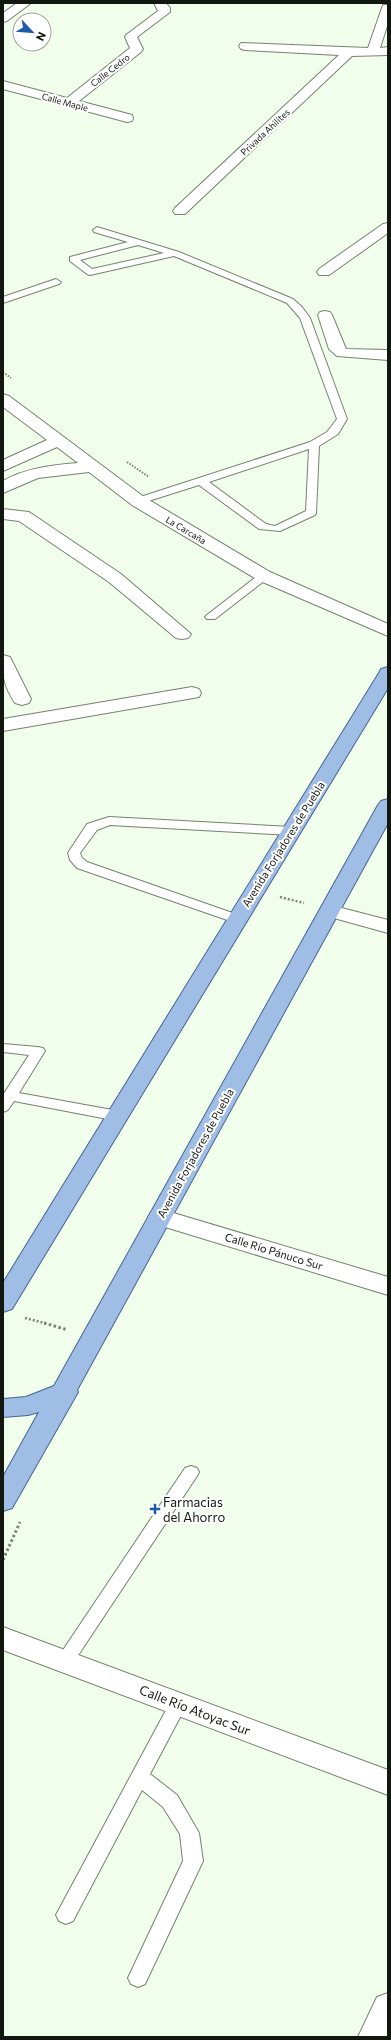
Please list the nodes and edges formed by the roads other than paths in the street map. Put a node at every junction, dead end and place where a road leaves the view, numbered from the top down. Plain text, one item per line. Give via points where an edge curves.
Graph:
1 (25, 3) edge
2 (160, 3) edge
3 (387, 8) edge
4 (3, 18) edge
5 (245, 46) dead end
6 (374, 51) junction
7 (388, 51) edge
8 (349, 52) junction
9 (3, 84) edge
10 (69, 103) junction
11 (127, 118) dead end
12 (180, 211) dead end
13 (388, 227) edge
14 (97, 230) dead end
15 (137, 243) junction
16 (176, 254) junction
17 (324, 272) dead end
18 (56, 282) dead end
19 (3, 300) edge
20 (325, 315) dead end
21 (388, 355) edge
22 (3, 399) edge
23 (57, 441) junction
24 (314, 444) junction
25 (3, 466) edge
26 (92, 467) junction
27 (201, 481) junction
28 (3, 488) edge
29 (3, 493) edge
30 (138, 502) junction
31 (3, 514) edge
32 (23, 516) junction
33 (264, 576) junction
34 (211, 617) dead end
35 (388, 631) edge
36 (182, 634) dead end
37 (3, 661) edge
38 (388, 673) edge
39 (192, 693) dead end
40 (22, 699) dead end
41 (3, 724) edge
42 (388, 805) edge
43 (292, 831) junction
44 (330, 911) junction
45 (236, 919) junction
46 (388, 927) edge
47 (3, 1048) edge
48 (7, 1102) edge
49 (118, 1116) junction
50 (160, 1217) junction
51 (388, 1286) edge
52 (11, 1309) edge
53 (65, 1392) junction
54 (3, 1408) edge
55 (191, 1472) dead end
56 (3, 1501) edge
57 (3, 1638) edge
58 (65, 1661) junction
59 (178, 1704) junction
60 (140, 1777) junction
61 (388, 1783) edge
62 (66, 1915) dead end
63 (138, 1978) dead end
64 (388, 2007) edge
65 (374, 2037) edge

1 - 4 street
2 - 10 street, Calle Cedro via 164,12 131,37 137,49
3 - 6 street
5 - 8 street
6 - 7 street
6 - 8 street
8 - 12 street, Privada Ahilites
9 - 10 street, Calle Maple
10 - 11 street, Calle Maple
13 - 17 street
14 - 15 lane
15 - 16 lane
15 - 16 lane via 73,259 90,272
16 - 24 lane via 290,301 299,309 305,318 342,419 337,430 328,438
18 - 19 lane
20 - 21 street via 337,349 342,353
22 - 23 street, La Carcaña
23 - 25 street
23 - 26 street, La Carcaña
24 - 27 lane
24 - 27 lane via 311,513 276,530 264,527
26 - 28 street via 46,471 21,478
26 - 30 street, La Carcaña
27 - 30 lane
29 - 32 street via 20,506
30 - 33 street, La Carcaña
31 - 32 street
32 - 36 street via 115,578
33 - 34 lane
33 - 35 street, La Carcaña
37 - 40 street
38 - 43 main road, Avenida Forjadores de Puebla
39 - 41 street
42 - 44 main road, Avenida Forjadores de Puebla
43 - 45 main road, Avenida Forjadores de Puebla
43 - 45 lane via 109,821 92,827 74,854 82,865
44 - 46 street
44 - 50 main road, Avenida Forjadores de Puebla
45 - 49 main road, Avenida Forjadores de Puebla
47 - 48 lane via 38,1051
48 - 49 lane
49 - 52 main road, Avenida Forjadores de Puebla
50 - 51 street, Calle Río Pánuco Sur
50 - 53 main road, Avenida Forjadores de Puebla
53 - 54 main road via 28,1406
53 - 56 main road, Avenida Forjadores de Puebla
55 - 58 lane
57 - 58 street, Calle Río Atoyac Sur
58 - 59 street, Calle Río Atoyac Sur
59 - 60 lane
59 - 61 street, Calle Río Atoyac Sur
60 - 62 lane
60 - 63 lane via 170,1801 190,1833 193,1861
64 - 65 street

